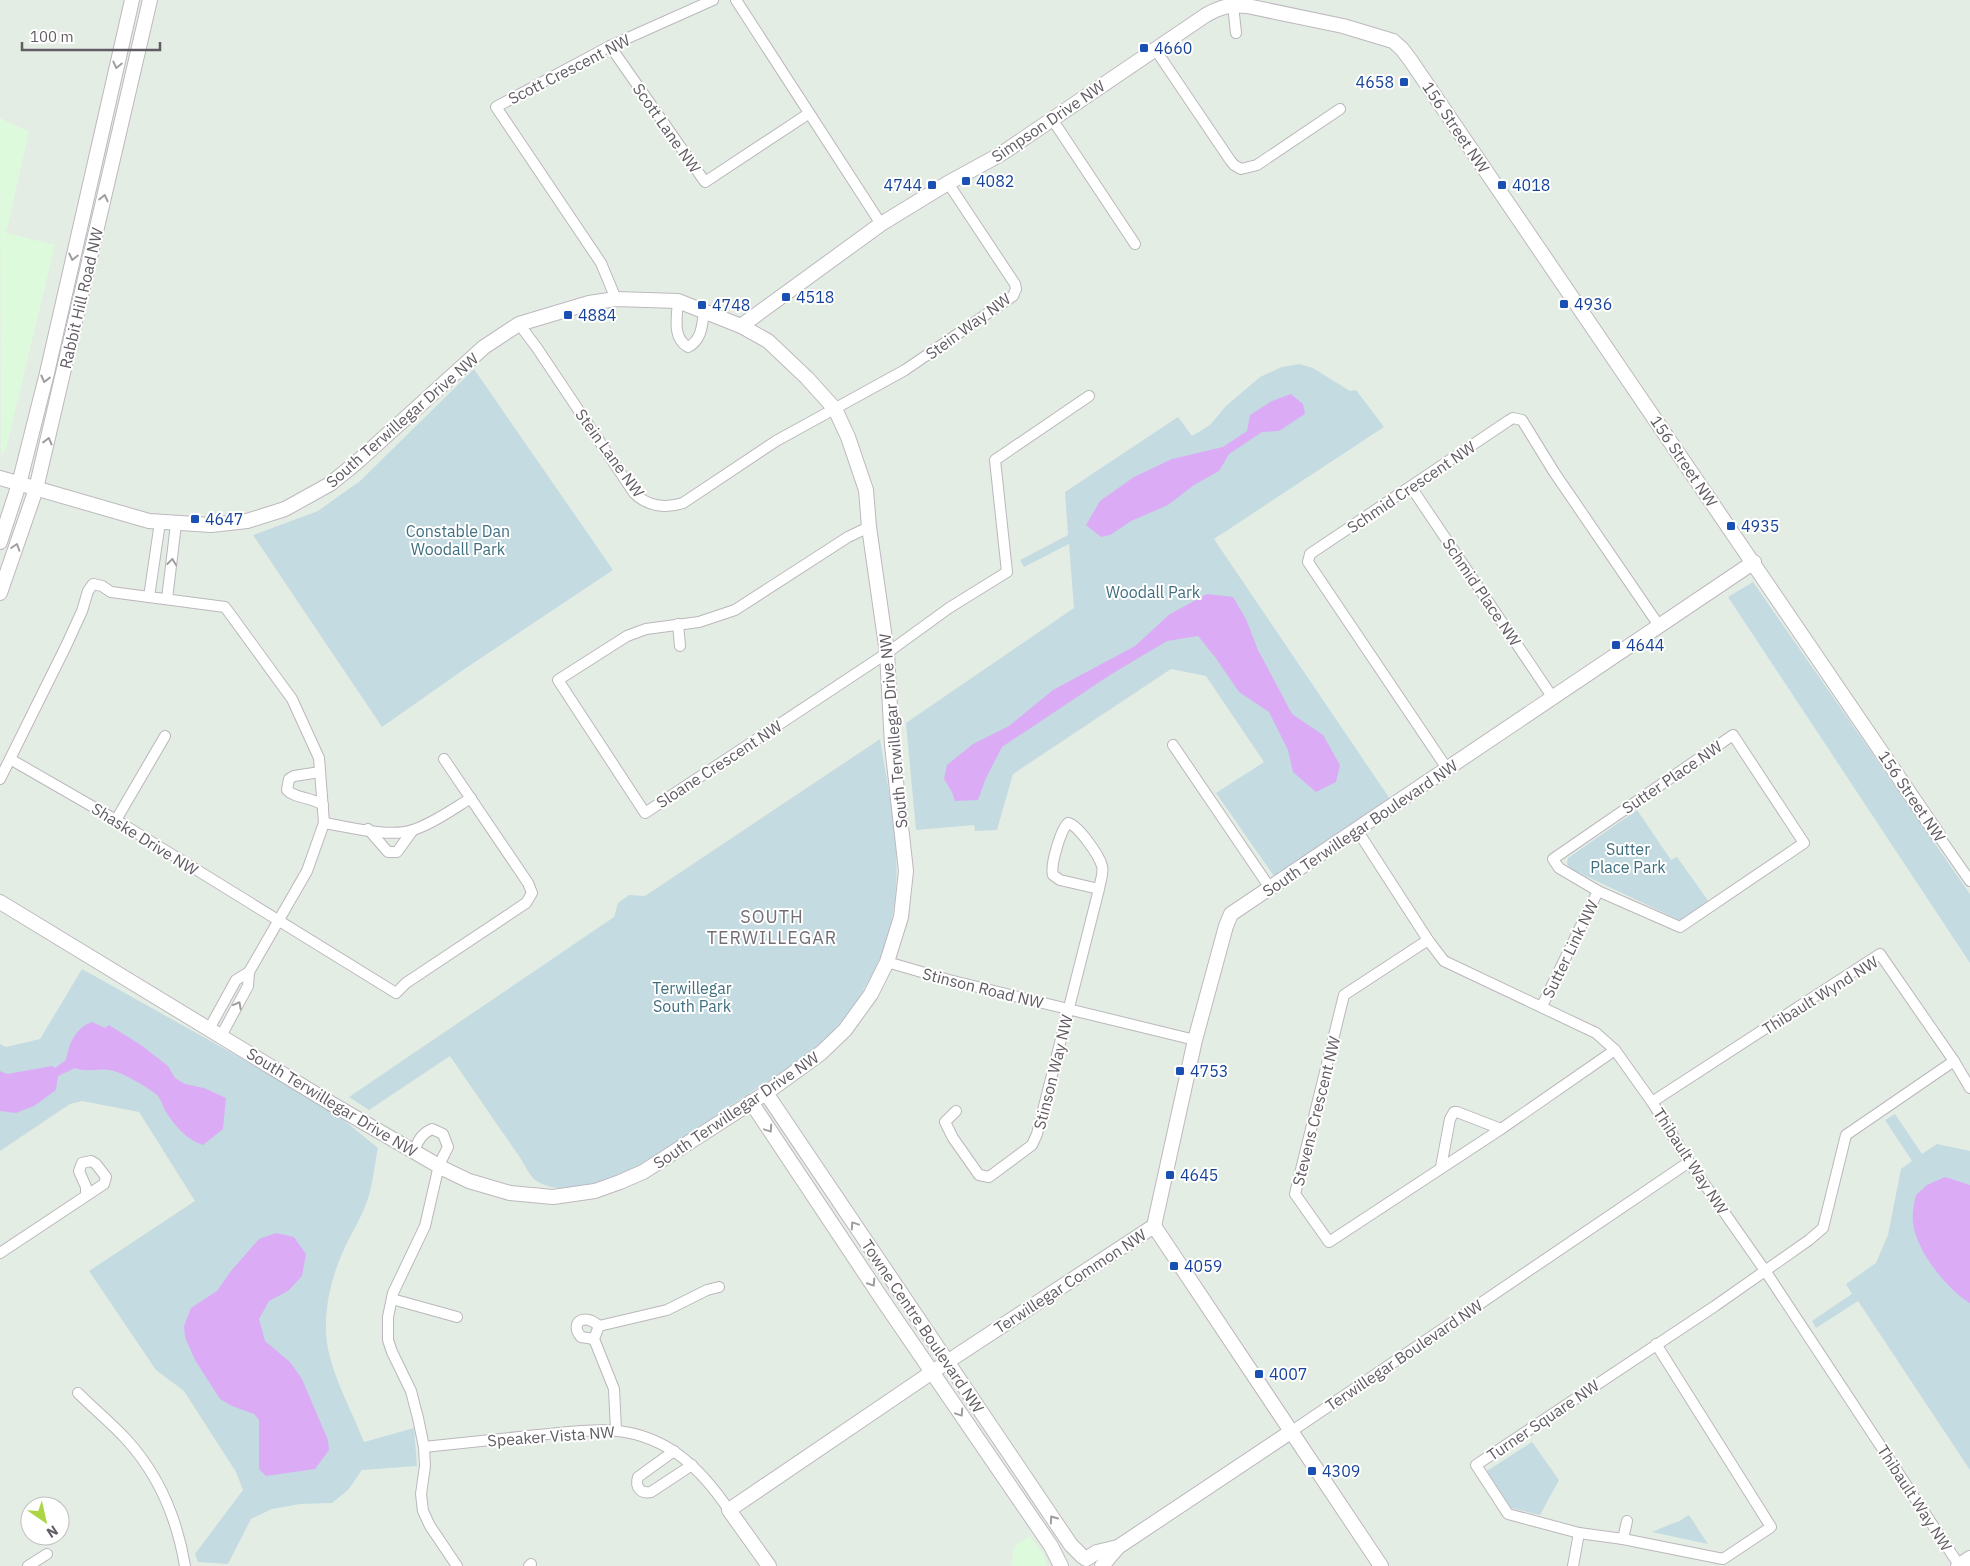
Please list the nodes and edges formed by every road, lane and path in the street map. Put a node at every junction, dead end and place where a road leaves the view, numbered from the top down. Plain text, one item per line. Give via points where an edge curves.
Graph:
1 (132, 0) edge
2 (150, 0) edge
3 (713, 0) edge
4 (736, 0) edge
5 (1233, 5) junction
6 (1236, 33) dead end
7 (1397, 43) joint
8 (610, 46) junction
9 (1155, 49) junction
10 (1340, 109) dead end
11 (808, 114) junction
12 (1052, 119) junction
13 (948, 183) junction
14 (880, 224) junction
15 (1135, 244) dead end
16 (616, 299) junction
17 (678, 301) junction
18 (704, 312) junction
19 (519, 324) junction
20 (741, 326) junction
21 (1089, 396) dead end
22 (834, 409) junction
23 (0, 478) edge
24 (19, 484) junction
25 (1411, 487) junction
26 (36, 488) junction
27 (160, 522) junction
28 (176, 524) junction
29 (869, 527) junction
30 (0, 542) edge
31 (1754, 562) junction
32 (0, 593) edge
33 (150, 597) junction
34 (167, 599) junction
35 (678, 624) junction
36 (1660, 627) junction
37 (680, 646) dead end
38 (887, 653) junction
39 (1552, 698) junction
40 (165, 736) dead end
41 (1173, 744) dead end
42 (10, 758) junction
43 (444, 759) dead end
44 (1448, 770) junction
45 (320, 772) junction
46 (0, 778) edge
47 (471, 798) junction
48 (323, 806) junction
49 (116, 820) junction
50 (324, 823) junction
51 (368, 829) junction
52 (413, 830) junction
53 (1357, 830) junction
54 (1938, 835) joint
55 (1970, 881) edge
56 (1270, 888) junction
57 (1099, 889) junction
58 (1598, 891) junction
59 (6, 905) edge
60 (278, 921) junction
61 (1428, 940) junction
62 (887, 962) junction
63 (1542, 1006) junction
64 (1069, 1010) junction
65 (215, 1032) junction
66 (1195, 1040) junction
67 (1615, 1050) junction
68 (1954, 1061) junction
69 (1970, 1088) edge
70 (766, 1093) junction
71 (751, 1102) junction
72 (1652, 1102) junction
73 (956, 1110) dead end
74 (1501, 1129) junction
75 (414, 1151) junction
76 (1689, 1162) junction
77 (438, 1165) junction
78 (1441, 1167) junction
79 (86, 1196) dead end
80 (1154, 1226) junction
81 (0, 1253) edge
82 (1766, 1272) junction
83 (719, 1287) dead end
84 (392, 1299) junction
85 (457, 1316) dead end
86 (599, 1326) junction
87 (594, 1339) junction
88 (1656, 1344) junction
89 (947, 1362) junction
90 (932, 1372) junction
91 (78, 1393) dead end
92 (616, 1430) junction
93 (1292, 1431) junction
94 (424, 1447) junction
95 (674, 1451) junction
96 (692, 1465) junction
97 (729, 1510) junction
98 (1627, 1521) dead end
99 (1579, 1533) junction
100 (1623, 1539) junction
101 (1118, 1546) junction
102 (47, 1554) dead end
103 (1087, 1561) edge
104 (1962, 1563) edge
105 (28, 1566) edge
106 (185, 1566) edge
107 (456, 1566) edge
108 (769, 1566) edge
109 (1061, 1566) edge
110 (1064, 1566) edge
111 (1102, 1566) edge
112 (1382, 1566) edge
113 (1573, 1566) edge

1 -> 24 street, Rabbit Hill Road NW
26 -> 2 street, Rabbit Hill Road NW
3 - 8 street, Scott Crescent NW
4 - 11 street
5 - 6 street
5 - 7 street, Simpson Drive NW via 1343,26
5 - 9 street, Simpson Drive NW via 1206,15
7 - 31 street, 156 Street NW
8 - 11 street, Scott Lane NW via 705,182
8 - 16 street, Scott Crescent NW via 496,106 600,263
9 - 10 street via 1230,160 1241,169 1257,165
9 - 12 street, Simpson Drive NW
11 - 14 street
12 - 13 street, Simpson Drive NW via 1001,154
12 - 15 street
13 - 14 street, Simpson Drive NW
13 - 22 street, Stein Way NW via 1015,284 1013,296 906,370
14 - 20 street, Simpson Drive NW
16 - 17 street, South Terwillegar Drive NW
16 - 19 street, South Terwillegar Drive NW via 589,303
17 - 18 street, South Terwillegar Drive NW
17 - 18 street via 677,333 683,344 693,344 701,333
18 - 20 street, South Terwillegar Drive NW
19 - 22 street, Stein Lane NW via 634,493 648,504 675,506 683,503 776,441
19 - 28 street, South Terwillegar Drive NW via 484,347 347,471 310,496 272,514 247,520 211,526
20 - 22 street, South Terwillegar Drive NW via 768,342 807,378
21 - 38 street via 996,460 1007,572 949,608
22 - 29 street, South Terwillegar Drive NW via 848,437 866,490
23 - 24 street, South Terwillegar Drive NW
24 - 26 street, South Terwillegar Drive NW
24 - 30 street, Rabbit Hill Road NW
25 - 36 street, Schmid Crescent NW via 1508,421 1513,418 1522,420
25 - 39 street, Schmid Place NW
25 - 44 street, Schmid Crescent NW via 1310,554 1308,562
26 - 27 street, South Terwillegar Drive NW
32 -> 26 street, Rabbit Hill Road NW
27 - 28 street, South Terwillegar Drive NW
27 - 33 street
34 -> 28 street
29 - 35 street, Sloane Crescent NW via 734,610 700,622
29 - 38 street, South Terwillegar Drive NW
31 - 36 street, South Terwillegar Boulevard NW
31 - 54 street, 156 Street NW
33 - 34 street
33 - 42 street via 111,592 93,584
34 - 45 street via 225,607 292,700 319,758
35 - 37 street
35 - 38 street, Sloane Crescent NW via 626,636 558,680 646,813
36 - 39 street, South Terwillegar Boulevard NW
38 - 62 street, South Terwillegar Drive NW via 892,745 906,871 901,917
39 - 44 street, South Terwillegar Boulevard NW
40 - 49 street
41 - 56 street
42 - 46 street
42 - 49 street, Shaske Drive NW
43 - 47 street
44 - 53 street, South Terwillegar Boulevard NW
45 - 48 street
45 - 48 street via 294,776 287,790 295,796 314,799
47 - 52 street
47 - 60 street, Shaske Drive NW via 532,893 526,903 406,983 396,993
48 - 50 street
49 - 60 street, Shaske Drive NW
50 - 51 street
50 - 60 street via 307,871
51 - 52 street via 394,833
51 - 52 street via 388,852 397,852
53 - 56 street, South Terwillegar Boulevard NW
53 - 61 street, Thibault Way NW
54 - 55 street, 156 Street NW
56 - 66 street, South Terwillegar Boulevard NW via 1234,912 1228,920
57 - 57 street, Stinson Way NW via 1103,872 1100,860 1077,827 1068,823 1051,866 1053,874 1060,880
57 - 64 street, Stinson Way NW
58 - 58 street, Sutter Place NW via 1559,868 1553,859 1733,735 1804,843 1680,927
58 - 63 street, Sutter Link NW
59 - 65 street, South Terwillegar Drive NW
60 - 65 street via 249,972 248,986
61 - 63 street, Thibault Way NW via 1444,961
61 - 78 street, Stevens Crescent NW via 1344,995 1295,1194 1329,1242
62 - 64 street, Stinson Road NW
62 - 70 street, South Terwillegar Drive NW via 871,994 844,1030 821,1053
63 - 67 street, Thibault Way NW via 1596,1033
64 - 66 street, Stinson Road NW
64 - 73 street, Stinson Way NW via 1032,1145 989,1177 979,1175 945,1122
65 - 75 street, South Terwillegar Drive NW
66 - 80 street, South Terwillegar Boulevard NW
67 - 72 street, Thibault Way NW
67 - 74 street, Stevens Crescent NW
68 - 69 street, Thibault Wynd NW
68 - 72 street, Thibault Wynd NW via 1880,954
68 - 82 street via 1849,1131 1843,1143 1823,1228
70 - 71 street, South Terwillegar Drive NW
89 -> 70 street, Towne Centre Boulevard NW
71 - 77 street, South Terwillegar Drive NW via 644,1172 595,1191 553,1196 510,1193 469,1181
71 -> 90 street, Towne Centre Boulevard NW
72 - 76 street, Thibault Way NW
74 - 78 street, Stevens Crescent NW
74 - 78 street via 1454,1112
75 - 77 street, South Terwillegar Drive NW
75 - 77 street via 426,1132 438,1130 448,1146
76 - 82 street, Thibault Way NW
76 - 93 street, Terwillegar Boulevard NW
77 - 84 street via 426,1226
79 - 81 street
80 - 89 street, Terwillegar Common NW
80 - 93 street, Terwillegar Common NW
82 - 88 street, Turner Square NW
82 - 104 street, Thibault Way NW
83 - 86 street via 667,1310
84 - 85 street
84 - 94 street via 388,1340 411,1391
86 - 87 street
86 - 87 street via 589,1319 580,1321 578,1325 581,1337
87 - 92 street via 614,1389
88 - 99 street, Turner Square NW via 1476,1465 1508,1514
88 - 100 street, Turner Square NW via 1771,1527 1723,1559
89 - 90 street, Terwillegar Common NW
103 -> 89 street, Towne Centre Boulevard NW via 1050,1514
90 - 97 street, Terwillegar Common NW
90 -> 109 street, Towne Centre Boulevard NW via 1051,1546
91 - 106 street via 125,1438 156,1481 174,1519
92 - 94 street, Speaker Vista NW
92 - 95 street, Speaker Vista NW via 648,1438
93 - 101 street, Terwillegar Boulevard NW
93 - 112 street, Terwillegar Common NW
94 - 107 street via 423,1511
95 - 96 street, Speaker Vista NW
95 - 96 street via 638,1477 640,1491 651,1492
96 - 97 street, Speaker Vista NW via 711,1484
97 - 108 street
98 - 100 street
99 - 100 street, Turner Square NW
99 - 113 street
101 - 103 street, Terwillegar Boulevard NW via 1097,1552
101 - 111 street, Terwillegar Boulevard NW
102 - 105 street
103 - 110 street, Terwillegar Boulevard NW via 1074,1558

